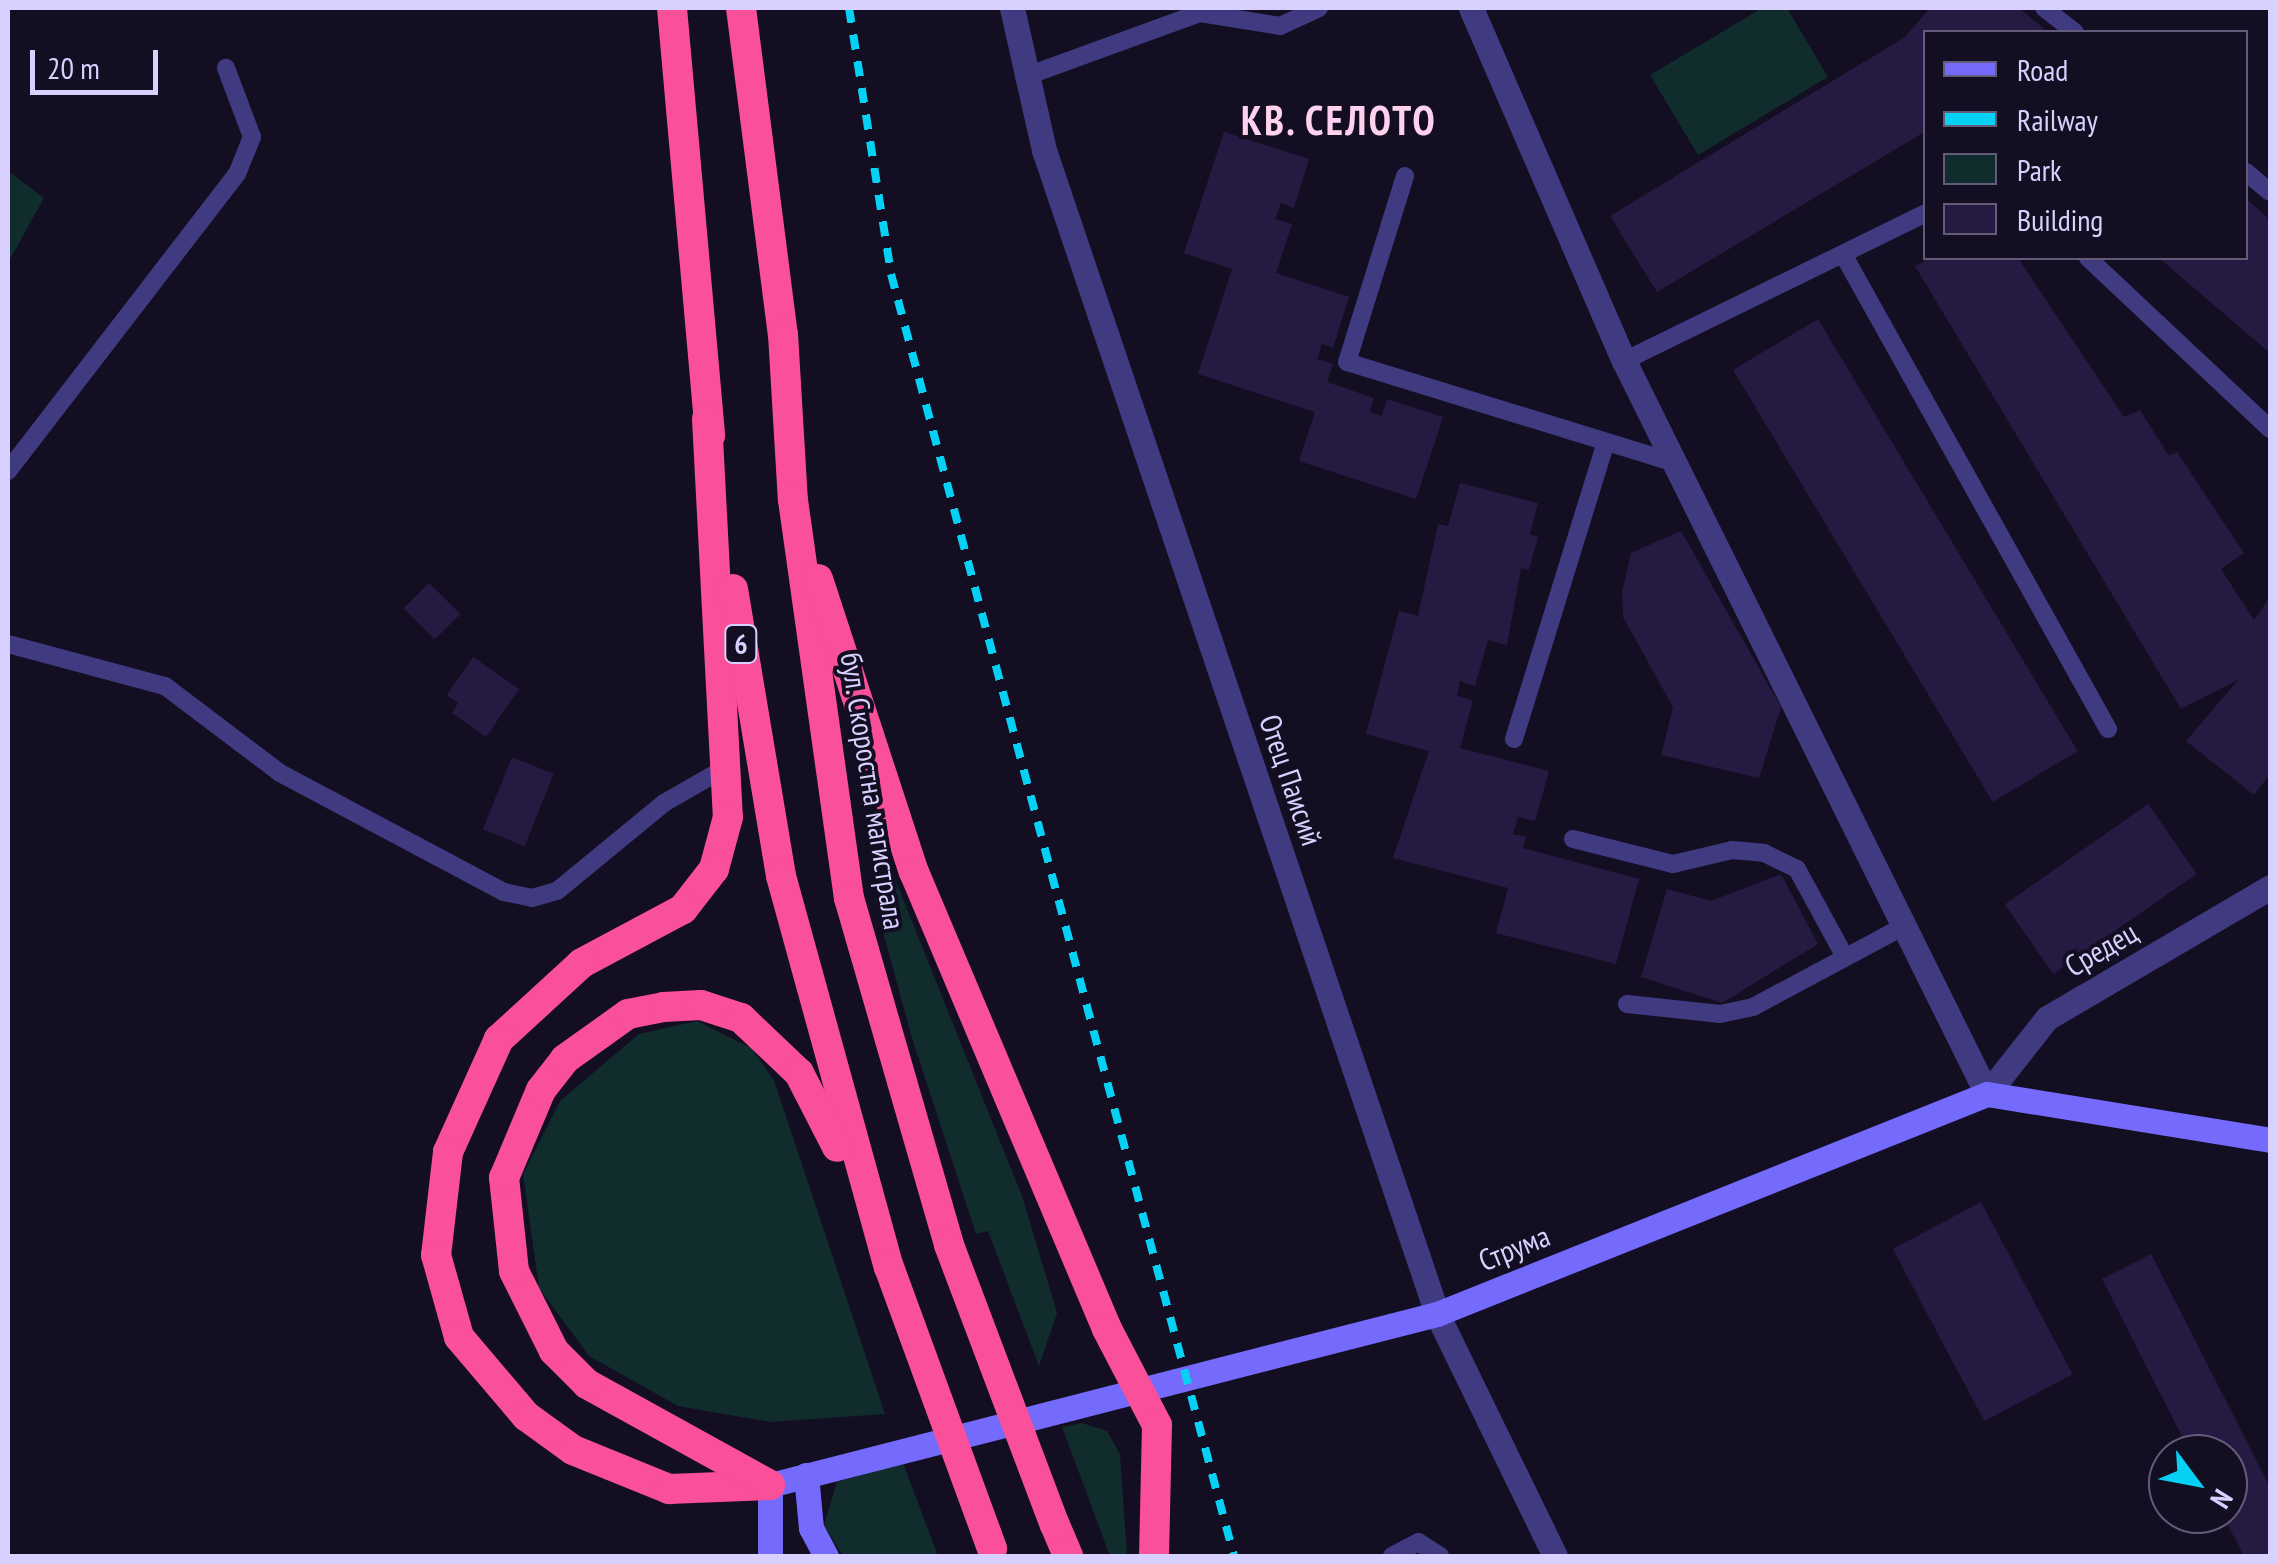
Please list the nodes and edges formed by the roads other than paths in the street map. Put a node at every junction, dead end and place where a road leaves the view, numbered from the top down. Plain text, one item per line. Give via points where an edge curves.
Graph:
1 (672, 8) edge
2 (741, 8) edge
3 (1012, 8) edge
4 (1320, 8) edge
5 (1470, 8) edge
6 (2044, 8) edge
7 (2072, 30) edge
8 (226, 68) dead end
9 (1024, 77) junction
10 (2248, 174) edge
11 (1405, 176) dead end
12 (2270, 192) edge
13 (1923, 214) edge
14 (1843, 254) junction
15 (2090, 260) edge
16 (1624, 360) junction
17 (707, 419) junction
18 (2270, 429) edge
19 (1606, 442) junction
20 (1675, 463) junction
21 (8, 471) edge
22 (793, 500) junction
23 (8, 644) edge
24 (2108, 730) dead end
25 (1514, 739) dead end
26 (725, 768) junction
27 (1573, 838) dead end
28 (2270, 887) edge
29 (1904, 926) junction
30 (1844, 957) junction
31 (1627, 1004) dead end
32 (1987, 1094) junction
33 (2270, 1140) edge
34 (890, 1268) junction
35 (1438, 1314) junction
36 (1145, 1388) junction
37 (806, 1475) junction
38 (770, 1485) junction
39 (994, 1552) edge
40 (770, 1556) edge
41 (826, 1556) edge
42 (1068, 1556) edge
43 (1154, 1556) edge
44 (1392, 1556) edge
45 (1440, 1556) edge
46 (1555, 1556) edge

1 - 17 highway, 6
2 - 22 highway, бул. Скоростна магистрала via 783,334
3 - 9 street, Отец Паисий
4 - 9 lane via 1280,26 1200,14
5 - 16 street
6 - 7 lane
8 - 21 lane via 252,137 237,174
9 - 35 street, Отец Паисий
10 - 12 lane
11 - 19 lane via 1347,362
13 - 14 lane
14 - 16 lane
14 - 24 lane
15 - 18 lane
16 - 20 street
17 - 26 highway
17 - 34 highway, 6 via 781,876
19 - 20 lane
19 - 25 lane
20 - 29 street
22 - 36 highway via 914,872 1107,1329
22 - 42 highway, бул. Скоростна магистрала, bridge via 849,898 949,1245
23 - 26 lane via 164,686 280,773 504,892 532,898 556,891 664,802
26 - 38 highway via 728,817 714,869 683,909 582,963 499,1039 448,1152 436,1254 459,1338 526,1416 573,1450 669,1489
27 - 30 lane via 1673,864 1732,850 1764,854 1797,869
28 - 32 street, Средец via 2047,1018
29 - 30 lane
29 - 32 street
30 - 31 lane via 1736,1011
32 - 33 main road
32 - 35 main road, Струма
34 - 38 highway via 799,1073 741,1018 701,1004 628,1014 594,1034 540,1090 504,1178 503,1220 531,1314 587,1384
34 - 39 highway, 6, bridge
35 - 36 main road, Струма
35 - 46 street, Отец Паисий
36 - 37 main road, Струма
36 - 43 highway via 1157,1425
37 - 38 main road, Струма
37 - 41 main road via 810,1528
38 - 40 main road
44 - 45 lane via 1418,1542

